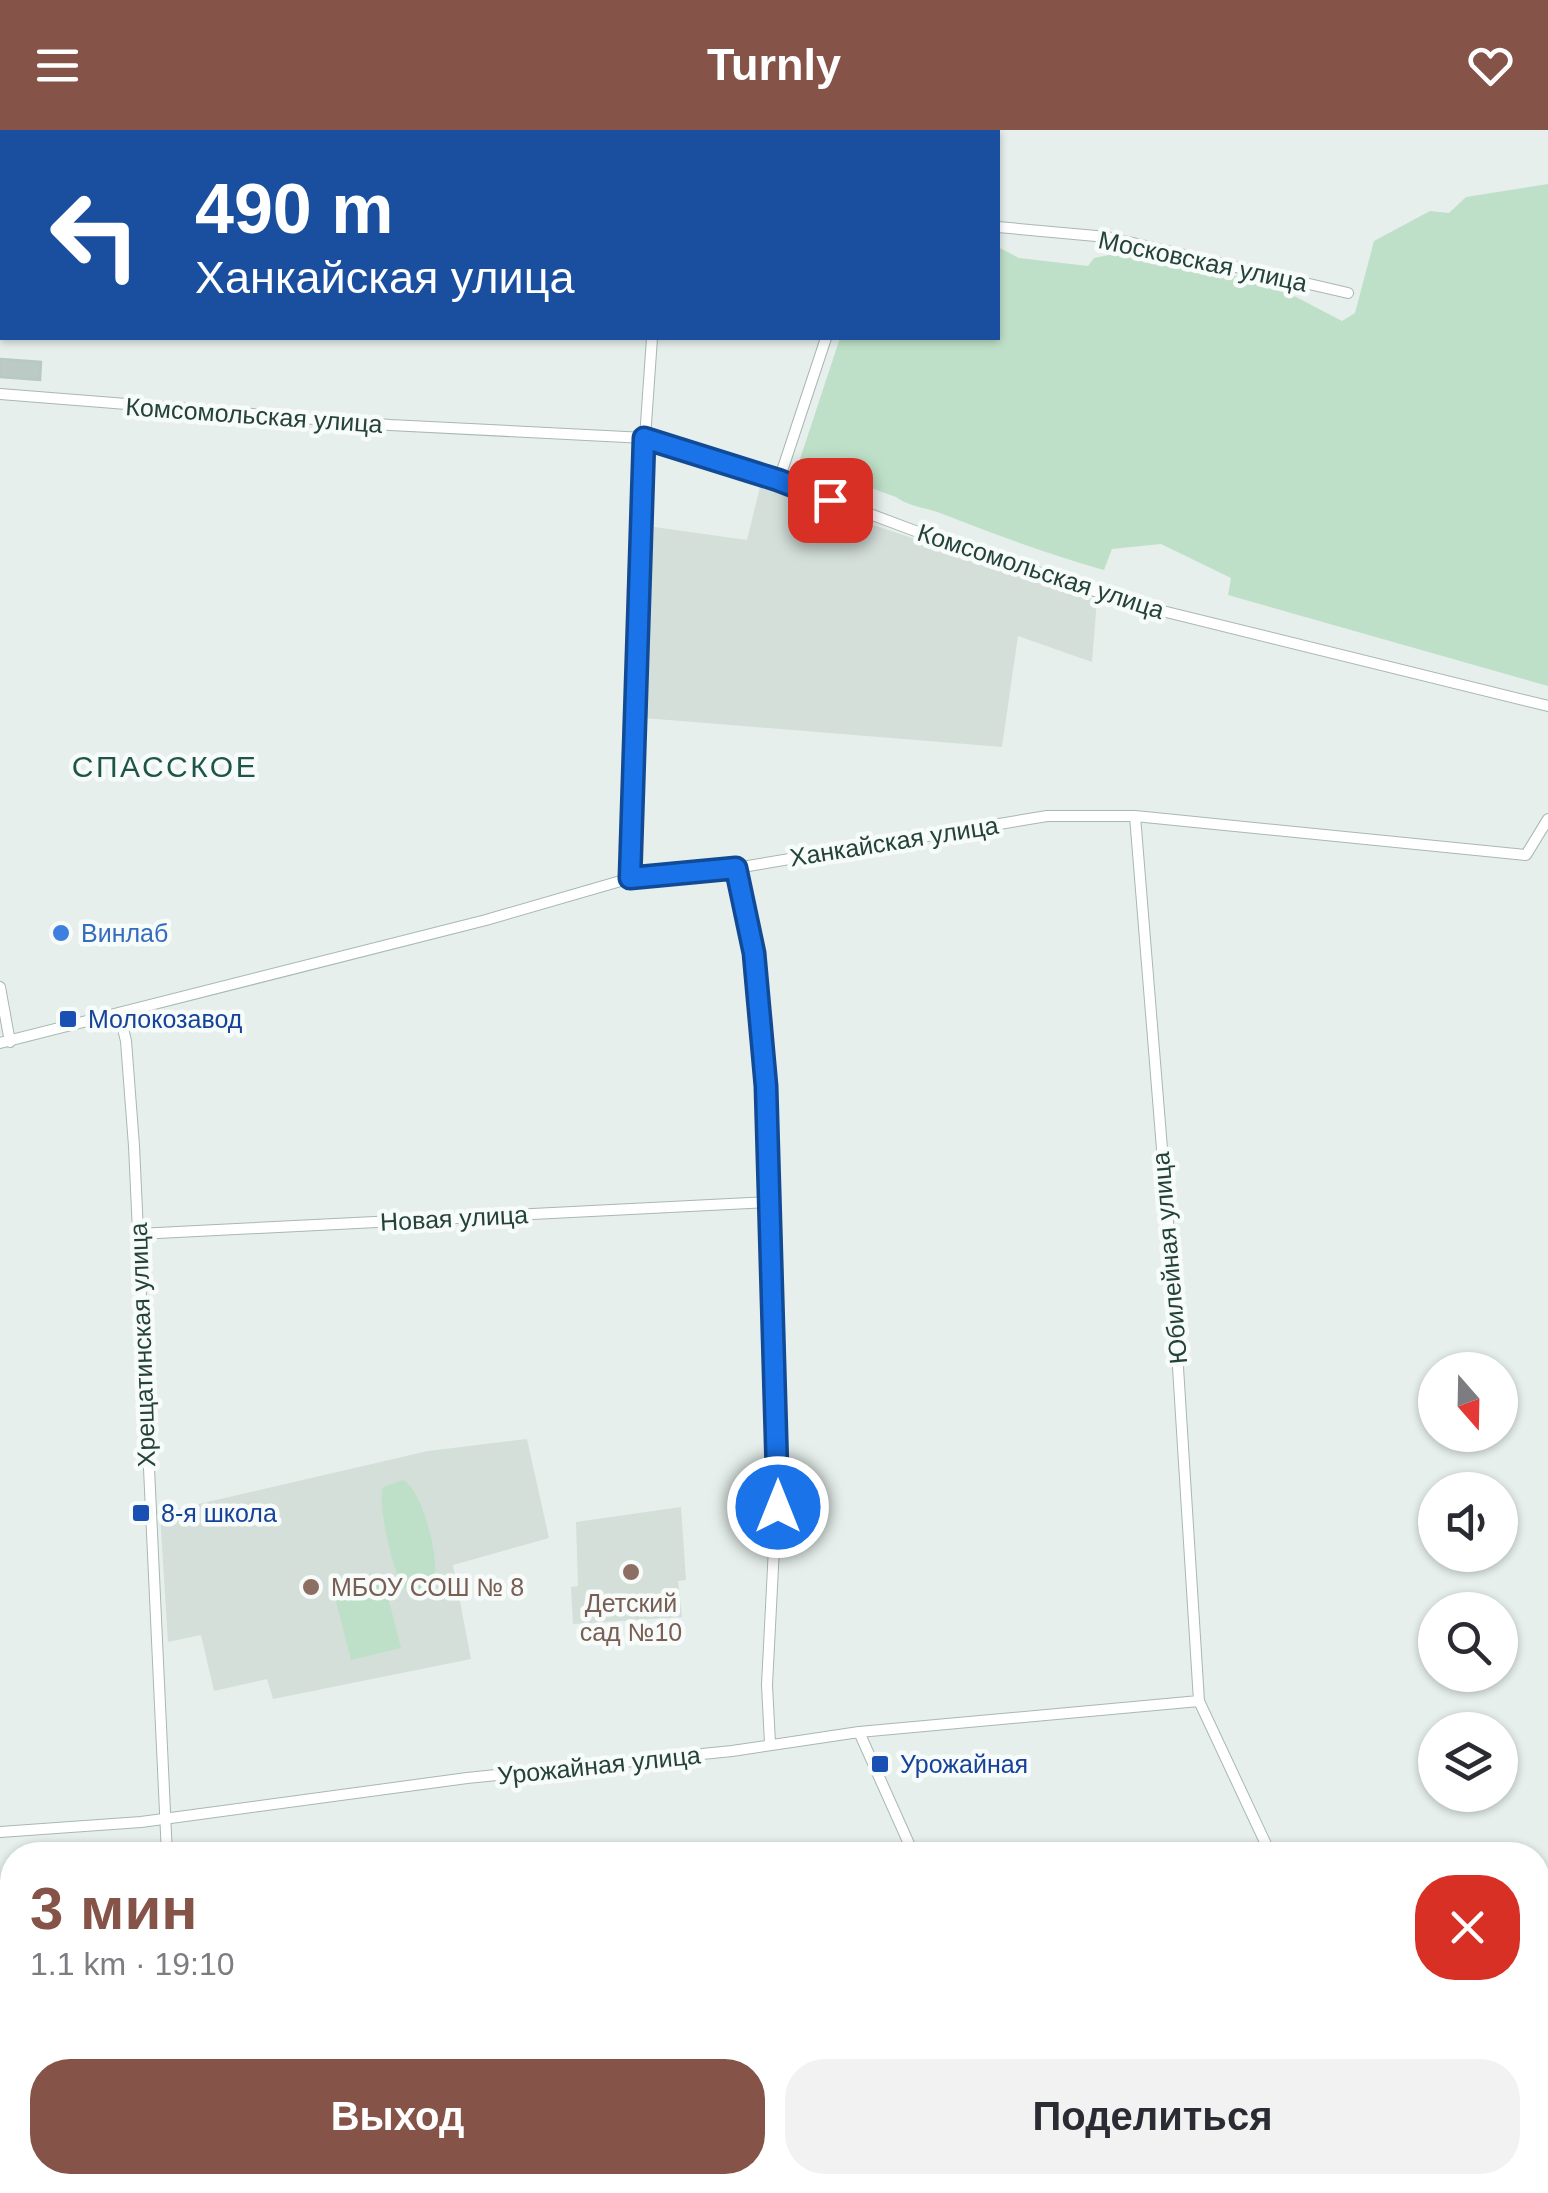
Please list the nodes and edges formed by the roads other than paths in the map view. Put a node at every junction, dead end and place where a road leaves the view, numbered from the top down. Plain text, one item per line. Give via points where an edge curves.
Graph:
1 (1000, 227) edge
2 (1348, 293) dead end
3 (652, 340) edge
4 (825, 340) edge
5 (0, 394) edge
6 (644, 438) junction
7 (778, 480) junction
8 (1548, 706) edge
9 (1134, 816) junction
10 (1548, 819) edge
11 (736, 868) junction
12 (630, 878) junction
13 (0, 987) edge
14 (120, 1016) junction
15 (5, 1043) edge
16 (770, 1202) junction
17 (138, 1234) junction
18 (1199, 1701) junction
19 (859, 1732) junction
20 (770, 1743) junction
21 (164, 1816) junction
22 (0, 1832) edge
23 (165, 1842) edge
24 (908, 1842) edge
25 (1265, 1842) edge

1 - 2 street, Московская улица via 1107,237
3 - 6 street
4 - 7 street
5 - 6 street, Комсомольская улица
6 - 7 street, Комсомольская улица
6 - 12 street
7 - 8 street, Комсомольская улица via 1134,604
9 - 10 street, Ханкайская улица via 1526,855
9 - 11 street, Ханкайская улица via 1047,816
9 - 18 street, Юбилейная улица
11 - 12 street, Ханкайская улица
11 - 16 street via 759,997
12 - 14 street, Ханкайская улица
13 - 15 street
14 - 15 street, Ханкайская улица
14 - 17 street, Хрещатинская улица
16 - 17 street, Новая улица
16 - 20 street via 778,1469
17 - 21 street, Хрещатинская улица
18 - 19 street, Урожайная улица
18 - 25 street
19 - 20 street, Урожайная улица
19 - 24 street
20 - 21 street, Урожайная улица
21 - 22 street, Урожайная улица
21 - 23 street, Хрещатинская улица

